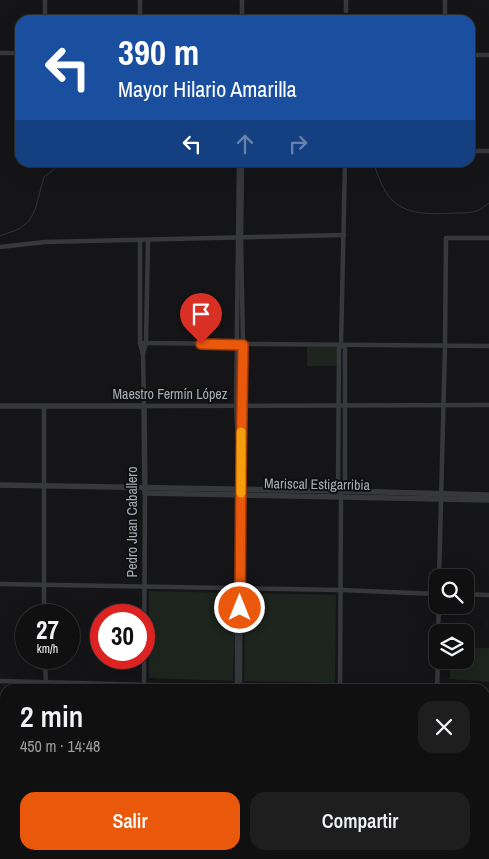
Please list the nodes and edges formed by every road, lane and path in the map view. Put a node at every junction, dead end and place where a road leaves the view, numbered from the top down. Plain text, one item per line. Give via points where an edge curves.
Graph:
1 (45, 0) edge
2 (140, 0) edge
3 (242, 0) edge
4 (346, 0) edge
5 (445, 0) edge
6 (346, 11) dead end
7 (45, 15) edge
8 (140, 15) edge
9 (242, 15) edge
10 (445, 15) edge
11 (0, 53) edge
12 (15, 53) edge
13 (475, 55) edge
14 (489, 55) edge
15 (475, 151) edge
16 (489, 151) edge
17 (241, 167) edge
18 (345, 167) edge
19 (344, 235) junction
20 (240, 238) junction
21 (489, 238) edge
22 (140, 240) junction
23 (148, 240) junction
24 (0, 247) edge
25 (140, 343) junction
26 (146, 343) junction
27 (240, 345) junction
28 (341, 345) junction
29 (445, 346) junction
30 (489, 346) edge
31 (143, 355) junction
32 (489, 405) edge
33 (0, 406) edge
34 (144, 406) junction
35 (239, 406) junction
36 (339, 406) junction
37 (345, 406) junction
38 (443, 406) junction
39 (44, 407) junction
40 (0, 485) edge
41 (44, 486) junction
42 (145, 490) junction
43 (239, 492) junction
44 (341, 494) junction
45 (489, 496) edge
46 (440, 497) junction
47 (489, 500) edge
48 (439, 569) edge
49 (0, 584) edge
50 (43, 585) junction
51 (145, 586) junction
52 (239, 588) junction
53 (341, 590) junction
54 (429, 594) edge
55 (474, 594) edge
56 (489, 595) edge
57 (44, 604) edge
58 (45, 669) edge
59 (438, 669) edge
60 (0, 681) edge
61 (46, 682) junction
62 (85, 684) edge
63 (144, 684) edge
64 (239, 684) edge
65 (340, 684) edge
66 (437, 684) edge

1 - 7 street
2 - 8 street
3 - 9 street
4 - 6 street
5 - 10 street
11 - 12 street
13 - 14 street
15 - 16 street
17 - 20 street
18 - 19 street
19 - 20 street
19 - 28 street
20 - 23 street
20 - 27 street
21 - 29 street via 446,238
22 - 23 street
22 - 24 street via 45,242
22 - 25 street
23 - 26 street
25 - 26 street
25 - 31 street
26 - 27 street
26 - 31 street
27 - 28 street
27 - 35 street
28 - 29 street
28 - 36 street
28 - 37 street via 345,348
29 - 30 street
29 - 38 street
31 - 34 street, Pedro Juan Caballero
32 - 38 street, Maestro Fermín López
33 - 39 street, Maestro Fermín López
34 - 35 street, Maestro Fermín López
34 - 39 street, Maestro Fermín López
34 - 42 street, Pedro Juan Caballero
35 - 36 street, Maestro Fermín López
35 - 43 street
36 - 37 street, Maestro Fermín López
36 - 44 street via 338,488
37 - 38 street, Maestro Fermín López
37 - 44 street via 345,488
38 - 46 street
39 - 41 street
40 - 41 street
41 - 42 street
41 - 50 street
42 - 43 street
42 - 51 street, Pedro Juan Caballero
43 - 44 street
43 - 52 street
44 - 46 street
44 - 53 street
45 - 46 street
46 - 47 street
46 - 48 street
49 - 50 street
50 - 51 street
50 - 57 street
51 - 52 street
51 - 63 street, Pedro Juan Caballero
52 - 53 street
52 - 64 street
53 - 54 street
53 - 65 street
55 - 56 street
58 - 61 street
59 - 66 street
60 - 61 street
61 - 62 street

